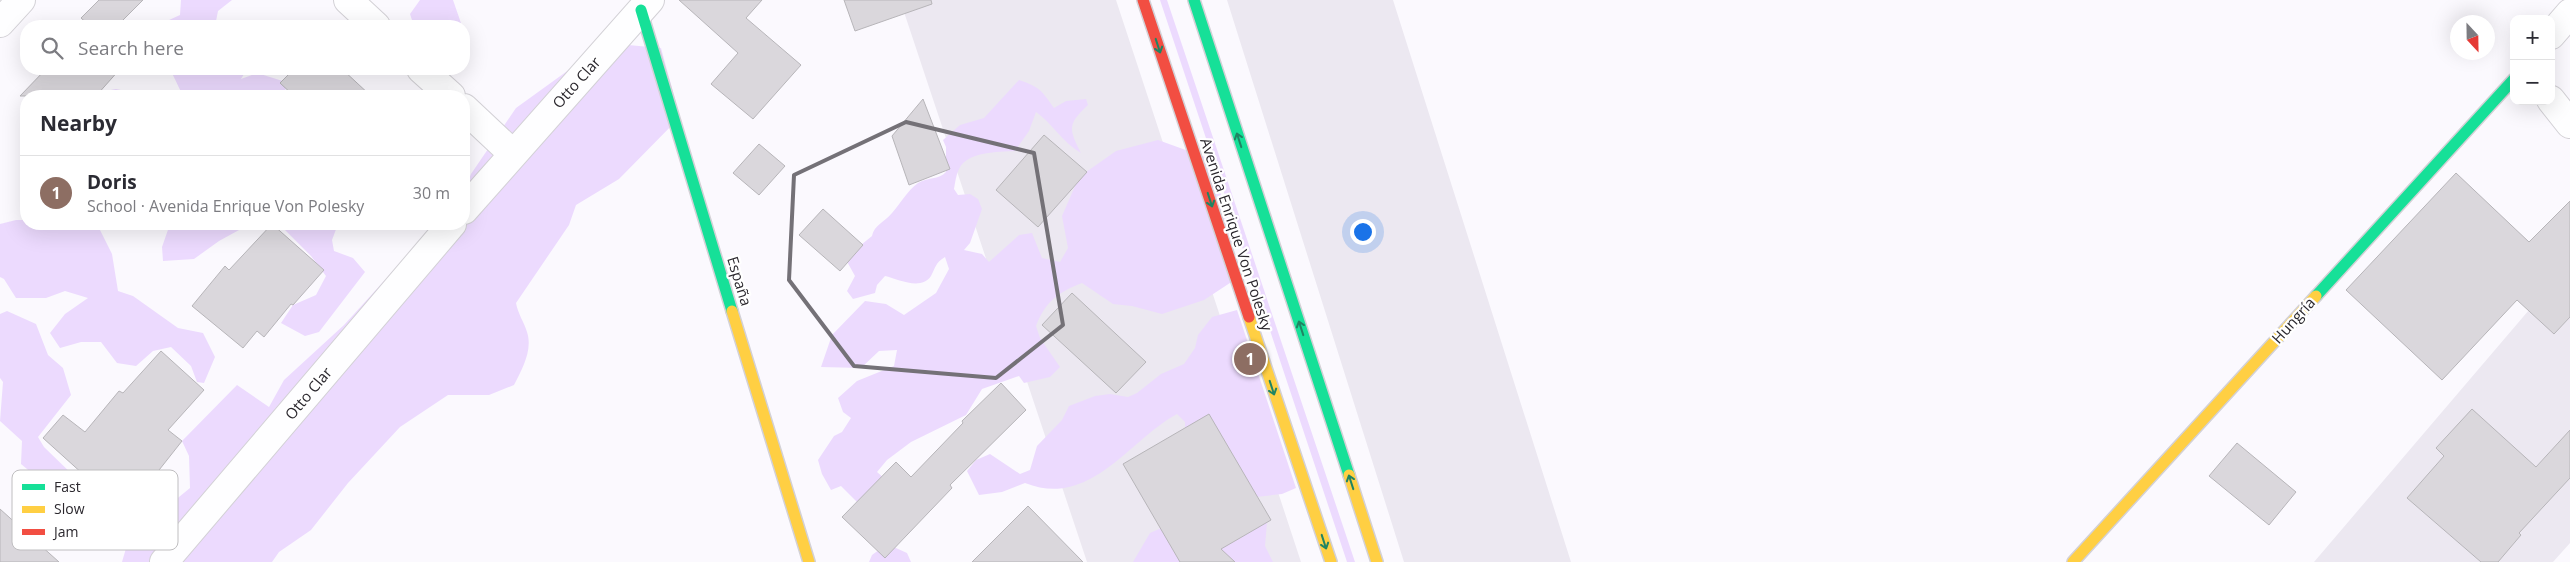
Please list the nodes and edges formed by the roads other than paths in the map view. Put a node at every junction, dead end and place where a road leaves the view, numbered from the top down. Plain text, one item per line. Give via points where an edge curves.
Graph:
1 (20, 0) edge
2 (348, 0) edge
3 (1143, 0) edge
4 (1194, 0) edge
5 (646, 5) edge
6 (2570, 13) edge
7 (370, 20) edge
8 (0, 23) edge
9 (2555, 30) edge
10 (428, 75) edge
11 (2510, 83) edge
12 (445, 90) edge
13 (2555, 105) edge
14 (470, 114) edge
15 (2570, 124) edge
16 (512, 153) junction
17 (470, 203) edge
18 (447, 230) edge
19 (178, 546) edge
20 (174, 550) edge
21 (164, 562) edge
22 (809, 562) edge
23 (1331, 562) edge
24 (1377, 562) edge
25 (2073, 562) edge

1 - 8 street
2 - 7 street
3 -> 23 street, Avenida Enrique Von Polesky
24 -> 4 street, Avenida Enrique Von Polesky
5 - 16 street, Otto Clar
5 - 22 street, España
6 - 9 street
10 - 12 street
11 - 25 street, Hungría
13 - 15 street
14 - 16 street
16 - 17 street, Otto Clar
18 - 19 street, Otto Clar
20 - 21 street, Otto Clar

